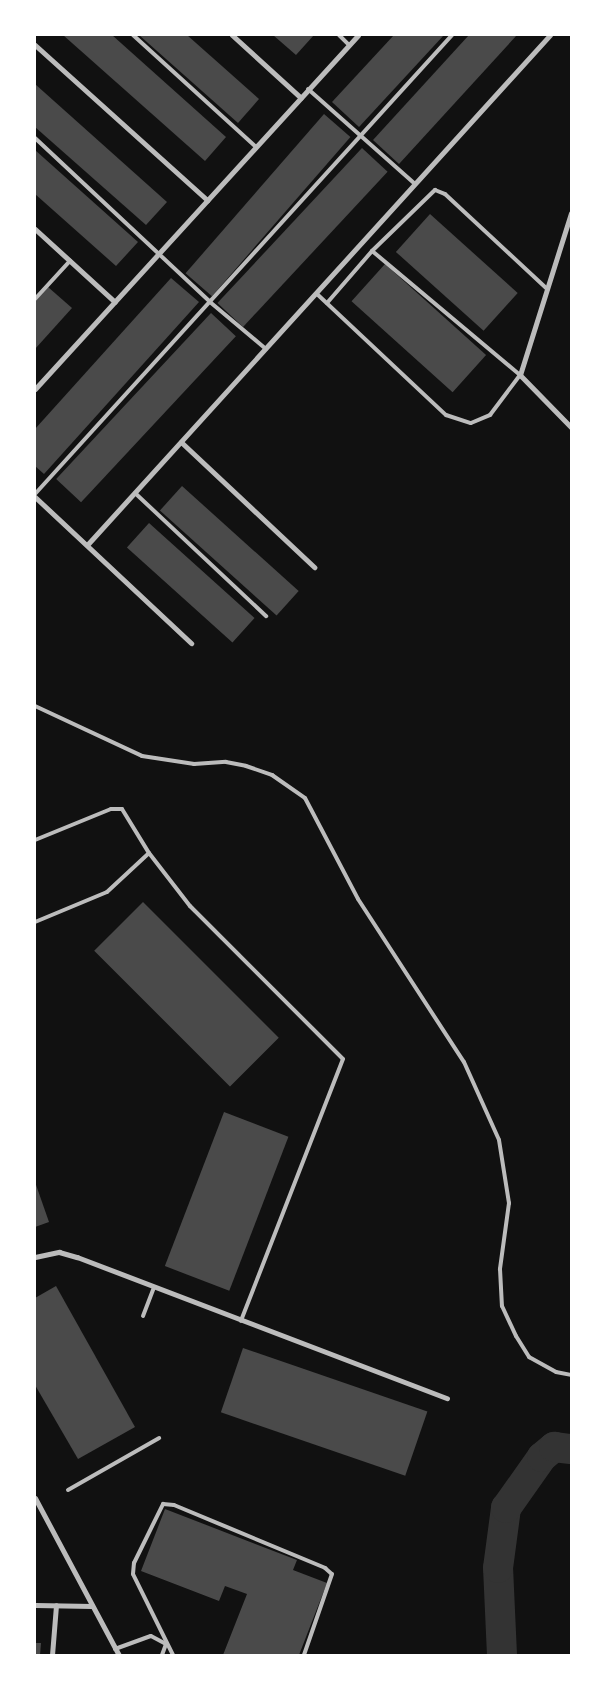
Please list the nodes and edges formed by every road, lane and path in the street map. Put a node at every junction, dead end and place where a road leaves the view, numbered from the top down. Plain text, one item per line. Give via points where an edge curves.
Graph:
1 (133, 35) edge
2 (232, 35) edge
3 (339, 35) edge
4 (358, 35) edge
5 (452, 35) edge
6 (550, 35) edge
7 (35, 45) edge
8 (349, 45) junction
9 (308, 90) junction
10 (300, 98) junction
11 (361, 135) junction
12 (35, 138) edge
13 (256, 147) junction
14 (414, 183) junction
15 (207, 200) junction
16 (571, 213) edge
17 (35, 229) edge
18 (372, 251) junction
19 (158, 254) junction
20 (70, 261) junction
21 (546, 288) junction
22 (317, 294) junction
23 (35, 299) edge
24 (114, 302) junction
25 (210, 302) junction
26 (327, 304) junction
27 (266, 349) junction
28 (520, 375) junction
29 (35, 389) edge
30 (571, 427) edge
31 (181, 442) junction
32 (135, 493) junction
33 (35, 495) edge
34 (87, 545) junction
35 (314, 566) dead end
36 (266, 616) dead end
37 (191, 642) dead end
38 (35, 706) edge
39 (35, 840) edge
40 (149, 852) junction
41 (35, 922) edge
42 (35, 1257) edge
43 (154, 1287) junction
44 (143, 1316) dead end
45 (242, 1321) junction
46 (571, 1375) edge
47 (447, 1398) dead end
48 (159, 1438) dead end
49 (68, 1490) dead end
50 (35, 1498) edge
51 (35, 1605) edge
52 (56, 1605) junction
53 (92, 1606) junction
54 (166, 1644) junction
55 (115, 1649) junction
56 (52, 1655) edge
57 (118, 1655) edge
58 (162, 1655) edge
59 (173, 1655) edge
60 (304, 1655) edge

1 - 13 lane
2 - 10 street
3 - 8 lane
4 - 8 street
5 - 11 lane
6 - 14 street
7 - 15 street
8 - 9 street
9 - 10 street
9 - 11 lane
10 - 13 street
11 - 14 lane
11 - 25 lane
12 - 19 lane
13 - 15 street
14 - 22 street
15 - 19 street
16 - 21 street
17 - 20 street
18 - 21 lane via 436,190
18 - 26 lane
18 - 28 lane
19 - 24 street
19 - 25 lane
20 - 23 lane
20 - 24 street
21 - 28 street
22 - 26 lane
22 - 27 street
24 - 29 street
25 - 27 lane
25 - 33 lane
26 - 28 lane via 446,415 471,423 482,420
27 - 31 street
28 - 30 street
31 - 32 street
31 - 35 street
32 - 34 street
32 - 36 lane
33 - 34 street
34 - 37 street
38 - 46 lane via 142,756 194,764 226,762 246,766 272,775 305,798 358,899 464,1062 499,1140 509,1203 500,1269 502,1306 529,1357 556,1372
39 - 40 lane via 111,809 122,809
40 - 41 lane via 107,892
40 - 45 lane via 190,906 343,1059
42 - 43 street via 59,1252
43 - 44 lane
43 - 45 street
45 - 47 street
48 - 49 lane
50 - 53 street
51 - 52 street
52 - 53 street
52 - 56 street
53 - 55 street
54 - 55 lane via 151,1636
54 - 58 lane
54 - 59 lane
54 - 60 lane via 133,1574 134,1563 163,1504 316,1564 332,1574
55 - 57 street

